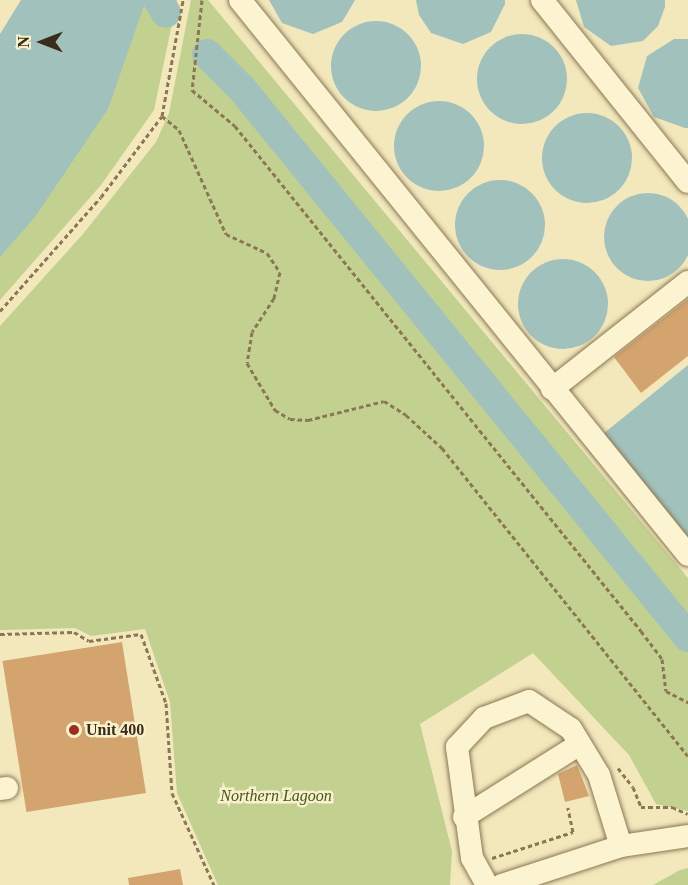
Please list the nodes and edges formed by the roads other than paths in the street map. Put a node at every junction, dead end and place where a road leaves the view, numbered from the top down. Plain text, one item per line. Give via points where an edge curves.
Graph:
1 (240, 0) edge
2 (542, 0) edge
3 (688, 182) edge
4 (688, 282) edge
5 (552, 389) junction
6 (688, 555) edge
7 (580, 744) junction
8 (464, 817) junction
9 (688, 836) edge
10 (621, 846) junction
11 (483, 878) edge
12 (502, 885) edge

1 - 5 lane
2 - 3 lane
4 - 5 lane
5 - 6 lane
7 - 8 lane
7 - 8 lane via 571,729 530,701 484,718 457,747
7 - 10 lane via 600,775
8 - 11 lane via 472,858
9 - 10 lane
10 - 12 lane

